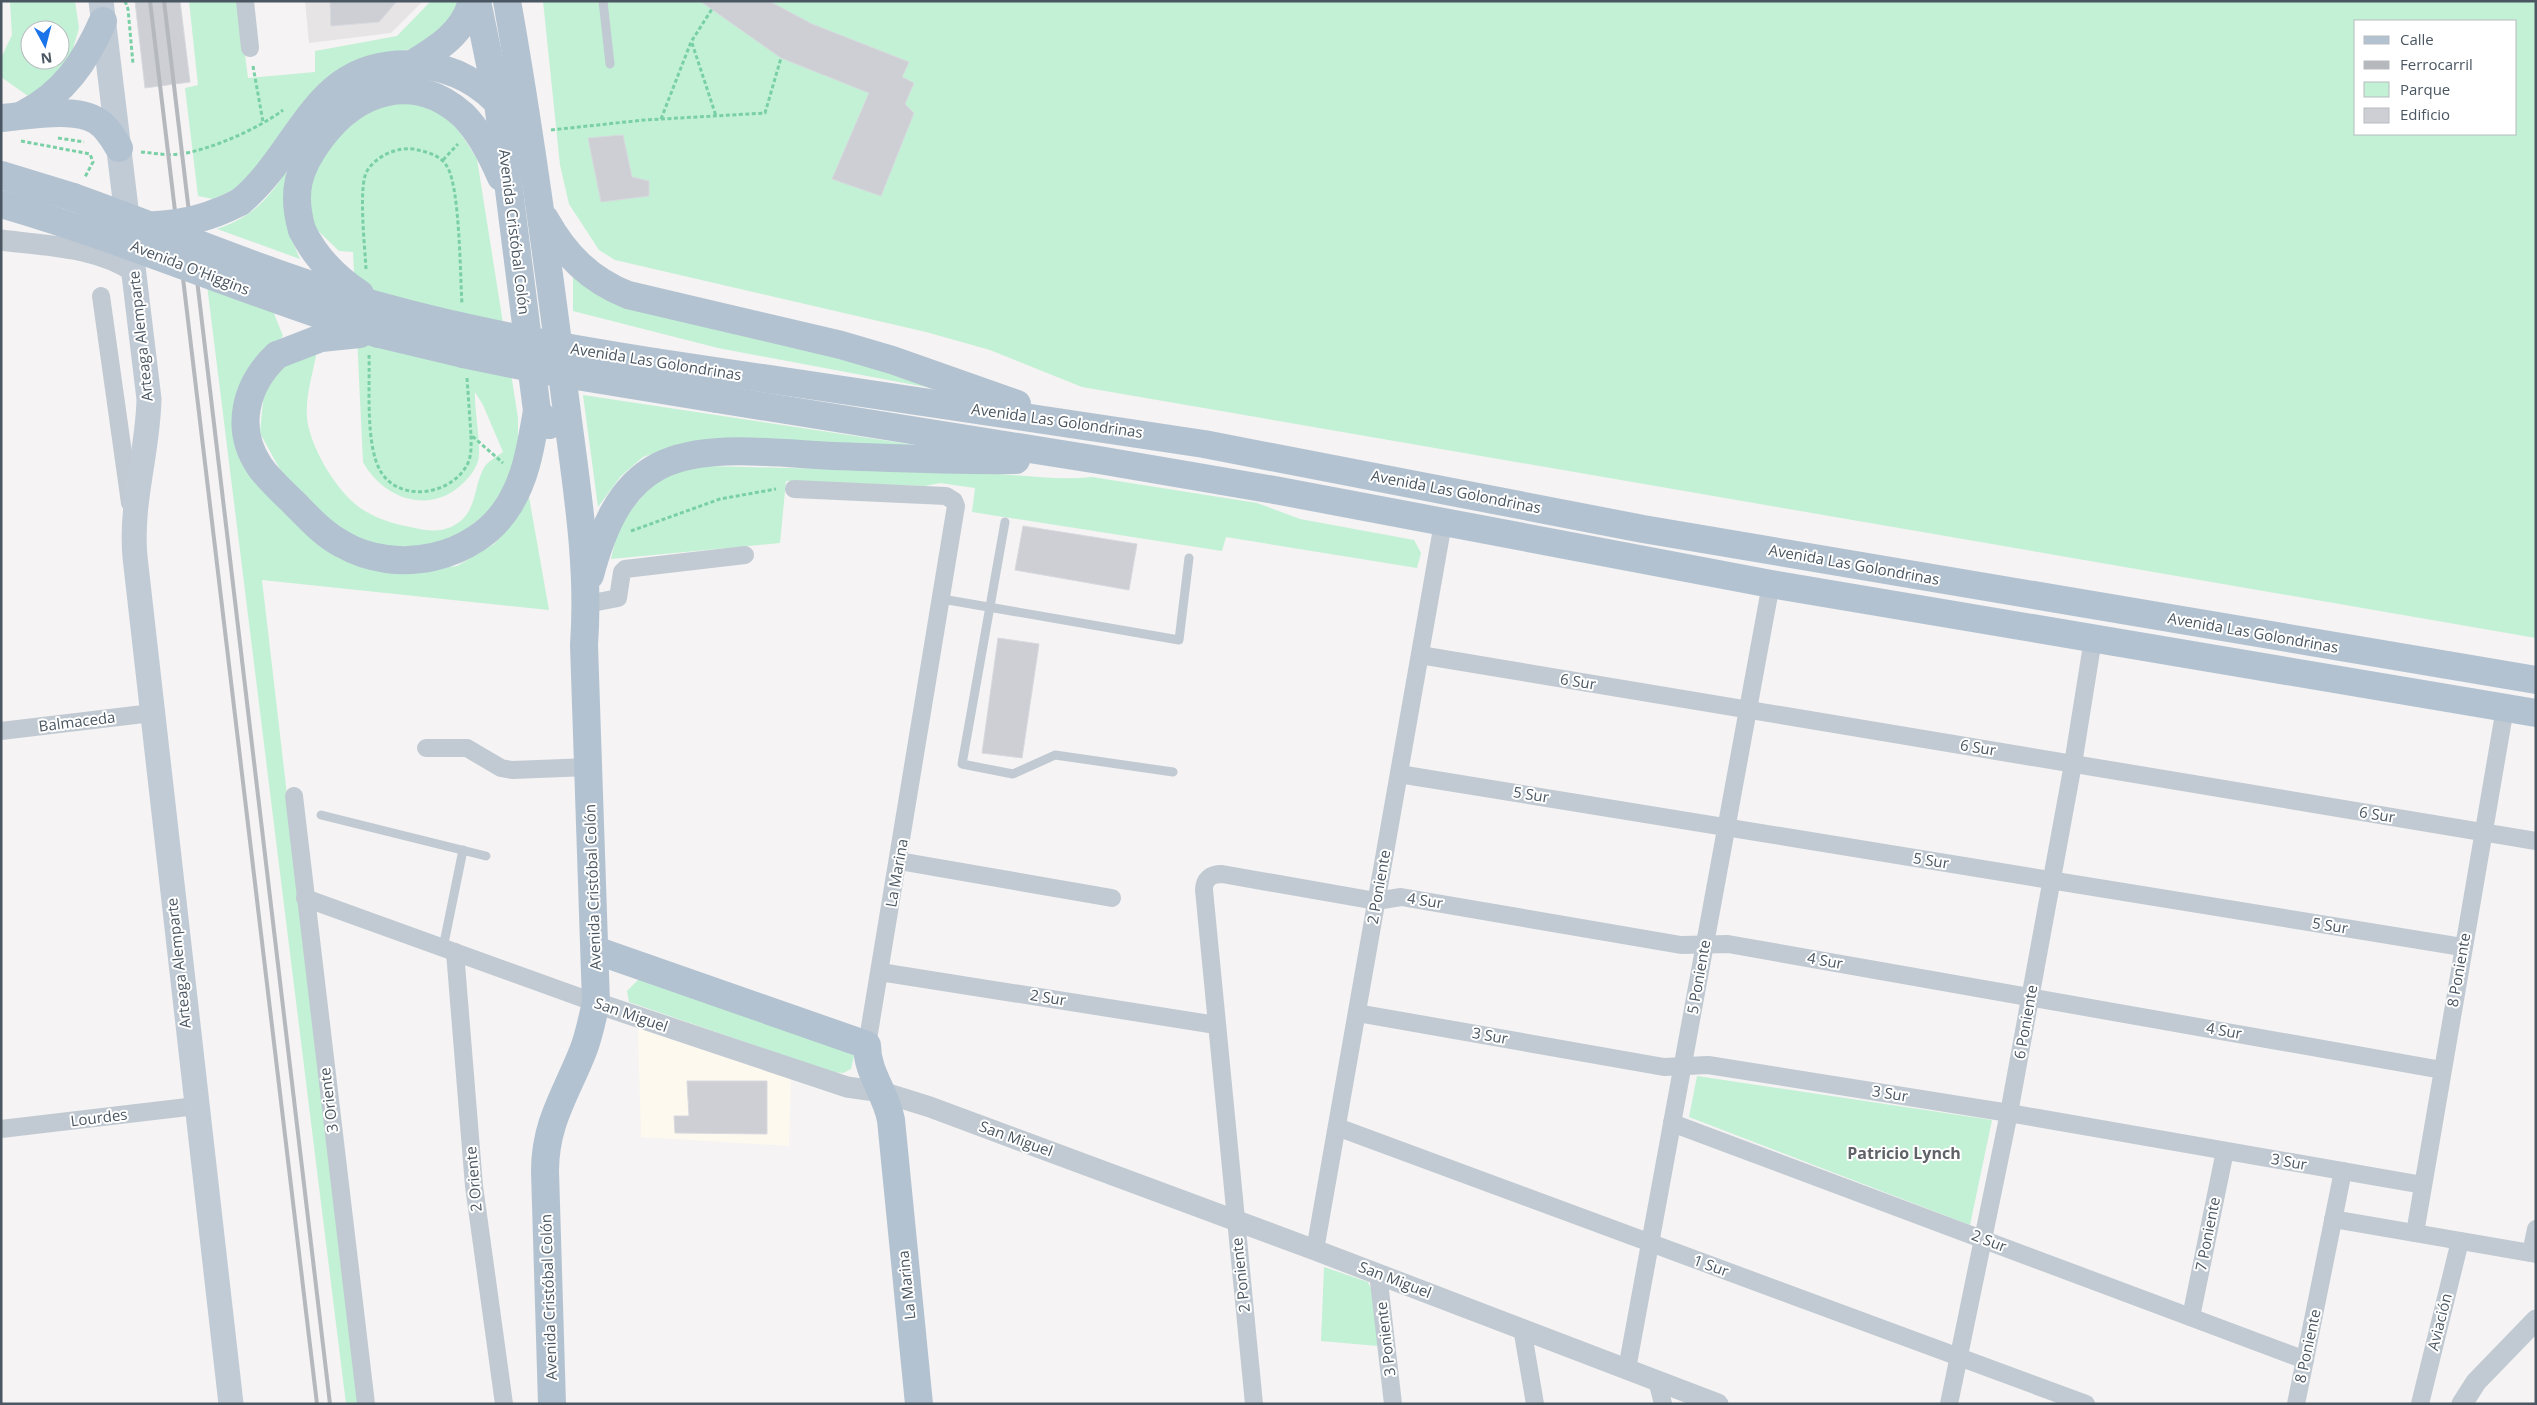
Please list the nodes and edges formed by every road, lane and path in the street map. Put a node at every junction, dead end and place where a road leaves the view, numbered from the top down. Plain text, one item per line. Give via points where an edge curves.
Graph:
1 (125, 1) edge
2 (245, 1) edge
3 (472, 1) edge
4 (477, 1) edge
5 (507, 1) edge
6 (603, 1) edge
7 (712, 9) dead end
8 (102, 11) edge
9 (691, 42) junction
10 (250, 48) joint
11 (781, 58) dead end
12 (412, 64) junction
13 (610, 64) dead end
14 (133, 66) dead end
15 (498, 104) junction
16 (290, 105) dead end
17 (716, 116) junction
18 (661, 119) junction
19 (263, 122) junction
20 (13, 124) edge
21 (130, 145) junction
22 (532, 145) junction
23 (90, 154) dead end
24 (1, 175) edge
25 (510, 199) junction
26 (1, 204) edge
27 (540, 209) junction
28 (152, 225) junction
29 (1, 240) edge
30 (134, 272) junction
31 (101, 296) dead end
32 (376, 305) junction
33 (379, 334) junction
34 (537, 411) junction
35 (1062, 422) junction
36 (572, 451) junction
37 (1099, 460) junction
38 (794, 488) joint
39 (133, 521) junction
40 (1006, 522) dead end
41 (608, 523) junction
42 (1443, 524) junction
43 (1630, 542) junction
44 (745, 555) dead end
45 (1189, 558) dead end
46 (1808, 558) junction
47 (1771, 584) junction
48 (587, 596) junction
49 (942, 599) junction
50 (990, 608) junction
51 (2093, 638) junction
52 (1420, 655) junction
53 (2536, 672) edge
54 (2509, 675) junction
55 (2536, 680) edge
56 (2505, 708) junction
57 (1748, 710) junction
58 (152, 713) junction
59 (2536, 713) edge
60 (1, 731) edge
61 (426, 748) dead end
62 (2073, 764) junction
63 (589, 767) junction
64 (1172, 772) dead end
65 (1399, 774) junction
66 (294, 796) dead end
67 (321, 815) dead end
68 (1726, 827) junction
69 (2483, 832) junction
70 (2536, 841) edge
71 (463, 850) junction
72 (486, 856) dead end
73 (899, 861) junction
74 (1208, 878) joint
75 (2052, 880) junction
76 (305, 898) junction
77 (1112, 898) dead end
78 (1376, 901) junction
79 (1705, 944) junction
80 (2462, 947) junction
81 (449, 950) junction
82 (595, 950) junction
83 (880, 972) junction
84 (2030, 997) junction
85 (596, 1003) junction
86 (1357, 1013) junction
87 (1216, 1025) junction
88 (867, 1045) junction
89 (1683, 1066) junction
90 (2442, 1070) junction
91 (882, 1092) junction
92 (196, 1106) junction
93 (2009, 1114) junction
94 (1672, 1123) junction
95 (1337, 1127) junction
96 (1, 1129) edge
97 (2225, 1151) junction
98 (2344, 1171) junction
99 (2423, 1184) junction
100 (2334, 1219) junction
101 (1236, 1220) junction
102 (2536, 1229) edge
103 (2415, 1233) junction
104 (1983, 1239) junction
105 (2460, 1241) junction
106 (1650, 1243) junction
107 (1315, 1250) junction
108 (2533, 1254) edge
109 (1378, 1273) junction
110 (2191, 1317) junction
111 (2536, 1320) edge
112 (1522, 1328) junction
113 (1960, 1357) junction
114 (2305, 1360) junction
115 (1627, 1369) junction
116 (1657, 1380) junction
117 (231, 1404) edge
118 (366, 1404) edge
119 (504, 1404) edge
120 (552, 1404) edge
121 (919, 1404) edge
122 (1254, 1404) edge
123 (1393, 1404) edge
124 (1535, 1404) edge
125 (1663, 1404) edge
126 (1718, 1404) edge
127 (1950, 1404) edge
128 (2086, 1404) edge
129 (2296, 1404) edge
130 (2420, 1404) edge
131 (2462, 1404) edge

1 - 14 path
2 - 10 street
3 - 12 main road via 462,26
4 - 15 main road, Avenida Cristóbal Colón
5 - 22 main road, Avenida Cristóbal Colón
6 - 13 lane
7 - 9 path
8 - 20 main road via 94,41 76,73 46,101
8 - 21 main road, Arteaga Alemparte
9 - 17 path
9 - 18 path
10 - 19 path
11 - 17 path via 765,113
12 - 15 main road via 462,76
12 - 28 main road, bridge via 372,69 335,88 316,106 260,184 240,202 199,219
15 - 22 main road
15 - 25 main road, Avenida Cristóbal Colón
16 - 19 path
17 - 18 path
18 - 22 path
19 - 21 path via 212,145 182,154 141,152
20 - 21 main road via 73,114 88,116
20 - 23 path
21 - 30 main road, Arteaga Alemparte
22 - 27 main road, Avenida Cristóbal Colón
24 - 28 main road, Avenida O'Higgins, bridge
25 - 32 main road, bridge via 488,150 464,117 442,100 406,91 388,92 360,101 340,115 306,160 297,186 302,230 326,266
25 - 34 main road, Avenida Cristóbal Colón
26 - 33 main road, Avenida O'Higgins, bridge via 94,232 296,308
27 - 35 main road via 576,263 612,288 645,300 892,360
27 - 36 main road, Avenida Cristóbal Colón
28 - 32 main road, Avenida O'Higgins, bridge via 304,282
29 - 30 street, Avenida O'Higgins via 100,254
30 - 39 main road, Arteaga Alemparte via 149,399 146,444
31 - 39 street, Arteaga Alemparte
32 - 35 main road, Avenida Las Golondrinas, bridge via 541,343 714,372
33 - 34 main road, Avenida Cristóbal Colón, bridge via 321,338 277,355 257,377 246,405 246,433 254,458 270,479 321,529 343,545 374,557 423,559 454,551 482,535 502,515 523,480
33 - 37 main road, Avenida Las Golondrinas, bridge via 546,371
34 - 36 main road
35 - 43 main road, Avenida Las Golondrinas via 1204,444
36 - 48 main road, Avenida Cristóbal Colón
37 - 41 main road via 911,459 730,452 691,455 665,463 644,476 625,495
37 - 42 main road, Avenida Las Golondrinas via 1280,491
38 - 41 path via 720,499 623,533 613,530
38 - 49 street, La Marina via 950,498 956,511
39 - 58 main road, Arteaga Alemparte
40 - 50 lane
41 - 48 main road via 599,543
42 - 43 main road, Avenida Las Golondrinas
42 - 52 street, 2 Poniente
43 - 46 main road, Avenida Las Golondrinas
43 - 47 main road, Avenida Las Golondrinas
44 - 48 street via 627,568 622,572 618,598
45 - 50 lane via 1179,640
46 - 47 main road via 1784,568
46 - 54 main road, Avenida Las Golondrinas
47 - 51 main road, Avenida Las Golondrinas
47 - 57 street, 5 Poniente
48 - 63 main road, Avenida Cristóbal Colón via 584,645
49 - 50 lane
49 - 73 street, La Marina
50 - 64 lane via 962,764 1013,774 1055,755
51 - 56 main road, Avenida Las Golondrinas
51 - 62 street, 6 Poniente
52 - 57 street, 6 Sur
52 - 65 street, 2 Poniente
53 - 54 main road
54 - 55 main road, Avenida Las Golondrinas
56 - 59 main road, Avenida Las Golondrinas
56 - 69 street, 8 Poniente
57 - 62 street, 6 Sur
57 - 68 street, 5 Poniente
58 - 60 street, Balmaceda
58 - 92 main road, Arteaga Alemparte
61 - 63 street via 467,748 493,764 512,770
62 - 69 street, 6 Sur
62 - 75 street, 6 Poniente
63 - 82 main road, Avenida Cristóbal Colón
65 - 68 street, 5 Sur
65 - 78 street, 2 Poniente
66 - 76 street, 3 Oriente
67 - 71 lane
68 - 75 street, 5 Sur
68 - 79 street, 5 Poniente
69 - 70 street, 6 Sur
69 - 80 street, 8 Poniente
71 - 72 lane
71 - 81 lane
73 - 77 street
73 - 83 street, La Marina
74 - 78 street, 4 Sur via 1222,874
74 - 87 street, 2 Poniente via 1204,890
75 - 80 street, 5 Sur
75 - 84 street, 6 Poniente
76 - 81 street, San Miguel
76 - 118 street, 3 Oriente
78 - 79 street, 4 Sur via 1401,897 1681,945
78 - 86 street, 2 Poniente
79 - 84 street, 4 Sur via 1728,944
79 - 89 street, 5 Poniente
80 - 90 street, 8 Poniente
81 - 85 street, San Miguel
81 - 119 street, 2 Oriente via 474,1186
82 - 85 main road, Avenida Cristóbal Colón
82 - 88 main road
83 - 87 street, 2 Sur
83 - 88 street, La Marina
84 - 90 street, 4 Sur
84 - 93 street, 6 Poniente
85 - 91 street, San Miguel via 847,1087
85 - 120 main road, Avenida Cristóbal Colón via 584,1050 557,1108 546,1142
86 - 89 street, 3 Sur via 1664,1067
86 - 95 street, 2 Poniente
87 - 101 street, 2 Poniente
88 - 91 main road, La Marina via 870,1070
89 - 93 street, 3 Sur via 1708,1065
89 - 94 street, 5 Poniente
90 - 99 street, 8 Poniente
91 - 101 street, San Miguel
91 - 121 main road, La Marina via 889,1112 893,1142
92 - 96 street, Lourdes
92 - 117 main road, Arteaga Alemparte
93 - 97 street, 3 Sur
93 - 104 street, 6 Poniente
94 - 104 street, 2 Sur
94 - 106 street, 5 Poniente
95 - 106 street, 1 Sur
95 - 107 street, 2 Poniente
97 - 98 street, 3 Sur
97 - 110 street, 7 Poniente
98 - 99 street, 3 Sur
98 - 100 street, 8 Poniente
99 - 103 street, 8 Poniente
100 - 103 street
100 - 114 street, 8 Poniente
101 - 107 street, San Miguel
101 - 122 street, 2 Poniente
102 - 108 street
103 - 105 street
104 - 110 street, 2 Sur
104 - 113 street, 6 Poniente
105 - 108 street
105 - 130 street, Aviación
106 - 113 street, 1 Sur
106 - 115 street, 5 Poniente
107 - 109 street, San Miguel
109 - 112 street, San Miguel
109 - 123 street, 3 Poniente
110 - 114 street, 2 Sur
111 - 131 street via 2476,1382
112 - 115 street, San Miguel
112 - 124 street
113 - 127 street, 6 Poniente
113 - 128 street, 1 Sur
114 - 129 street, 8 Poniente
115 - 116 street, San Miguel
116 - 125 street
116 - 126 street, San Miguel

